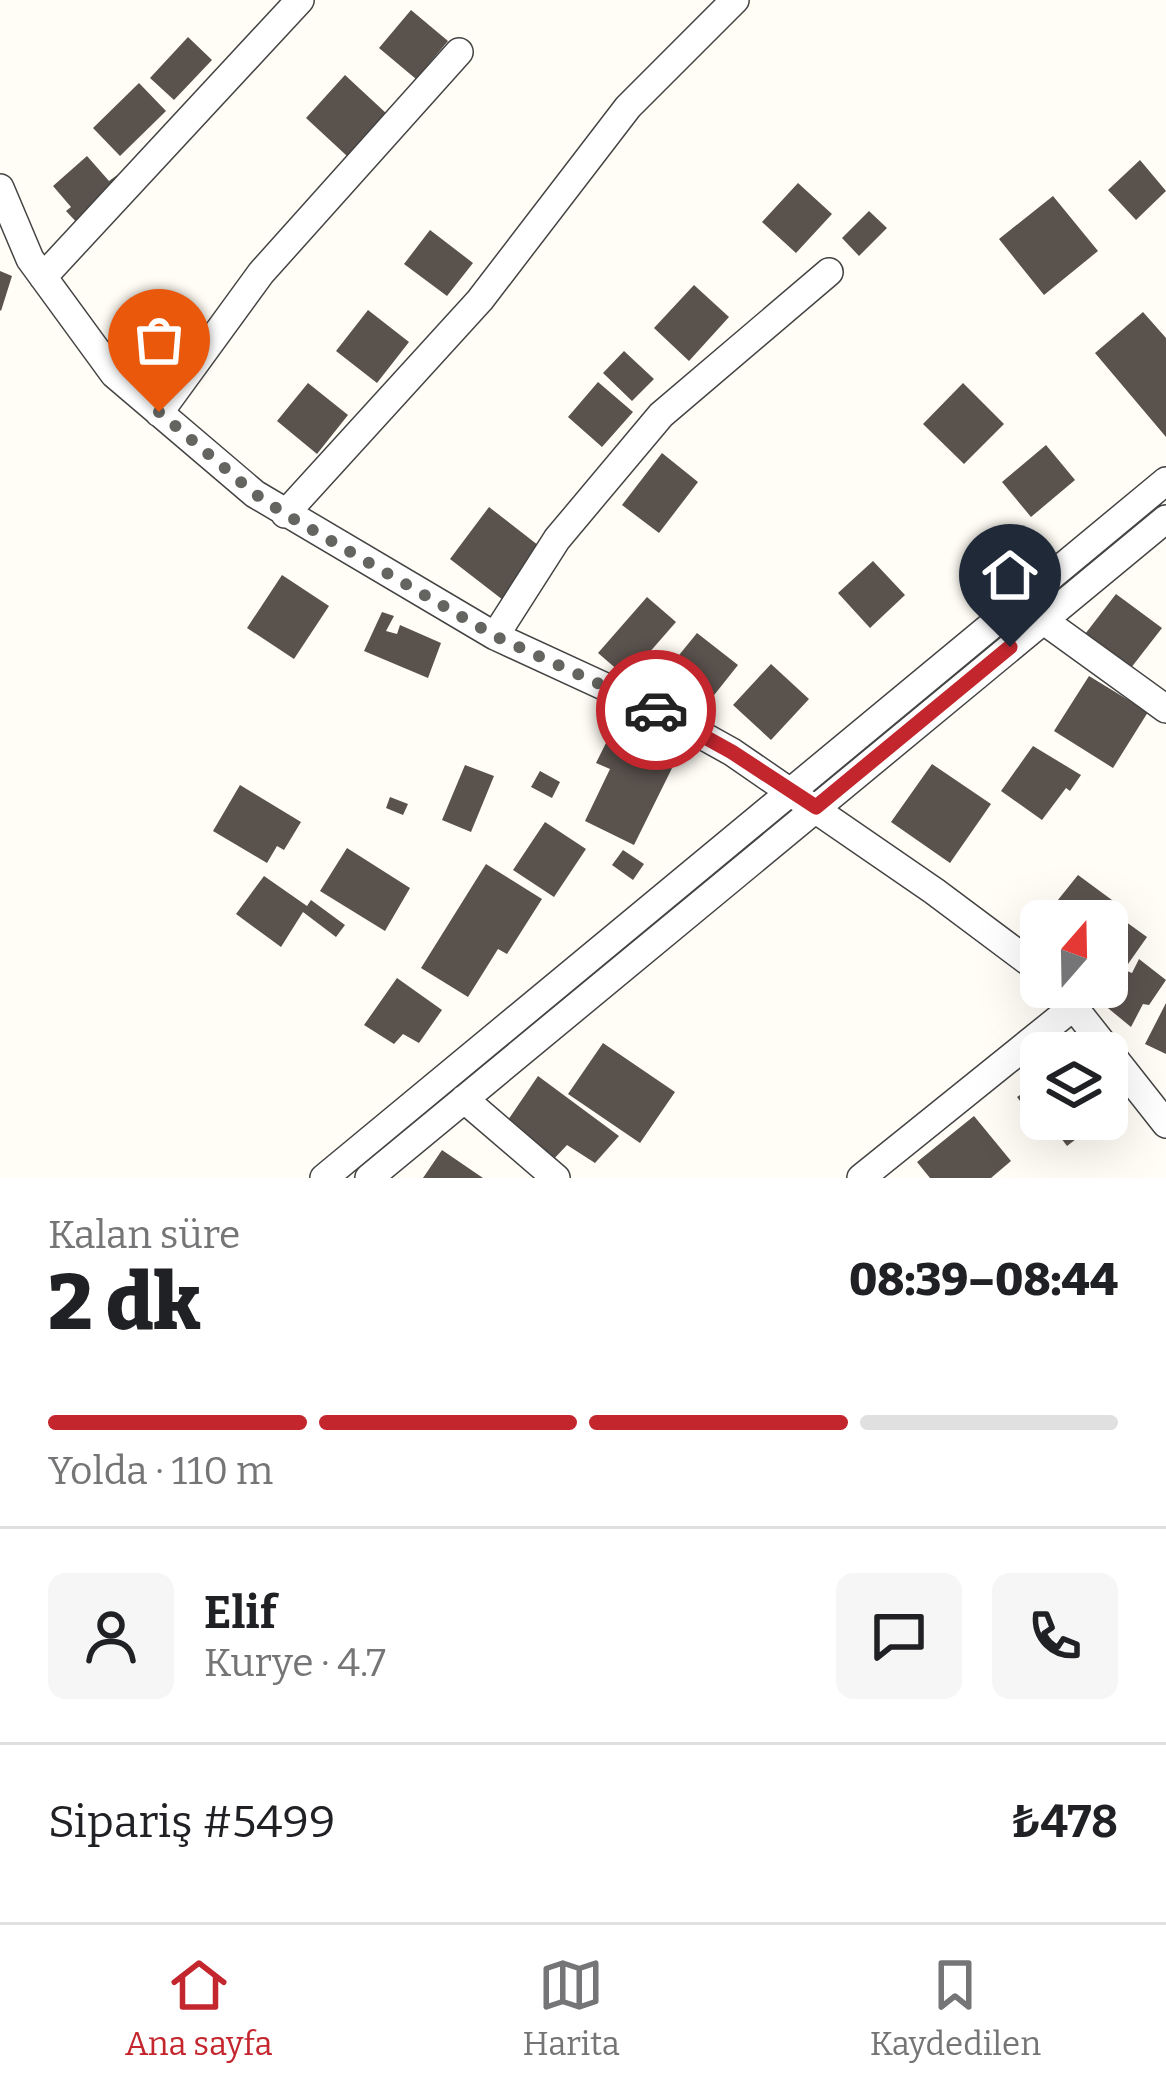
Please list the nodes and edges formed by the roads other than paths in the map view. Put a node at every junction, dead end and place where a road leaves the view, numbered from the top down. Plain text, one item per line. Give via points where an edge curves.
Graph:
1 (300, 0) edge
2 (735, 0) edge
3 (459, 52) dead end
4 (0, 188) edge
5 (829, 272) dead end
6 (43, 277) junction
7 (159, 412) junction
8 (1166, 481) edge
9 (285, 514) junction
10 (1166, 519) edge
11 (1043, 620) junction
12 (495, 636) junction
13 (1166, 709) edge
14 (792, 792) junction
15 (816, 807) junction
16 (1020, 956) edge
17 (1053, 1008) edge
18 (1074, 1008) edge
19 (464, 1099) junction
20 (1166, 1124) edge
21 (890, 1155) junction
22 (324, 1178) edge
23 (369, 1178) edge
24 (556, 1178) edge
25 (861, 1178) edge
26 (910, 1178) edge

1 - 6 street
2 - 9 street via 628,107 480,299
3 - 7 street via 261,273
4 - 6 street
5 - 12 street via 661,415 557,539
6 - 7 street via 114,374
7 - 9 street
8 - 14 street
9 - 12 street
10 - 11 street
11 - 13 street
11 - 15 street
12 - 14 street via 662,712
14 - 15 street
14 - 22 street
15 - 16 street
15 - 19 street
17 - 21 street
18 - 20 street
19 - 23 street
19 - 24 street
21 - 25 street
21 - 26 street

